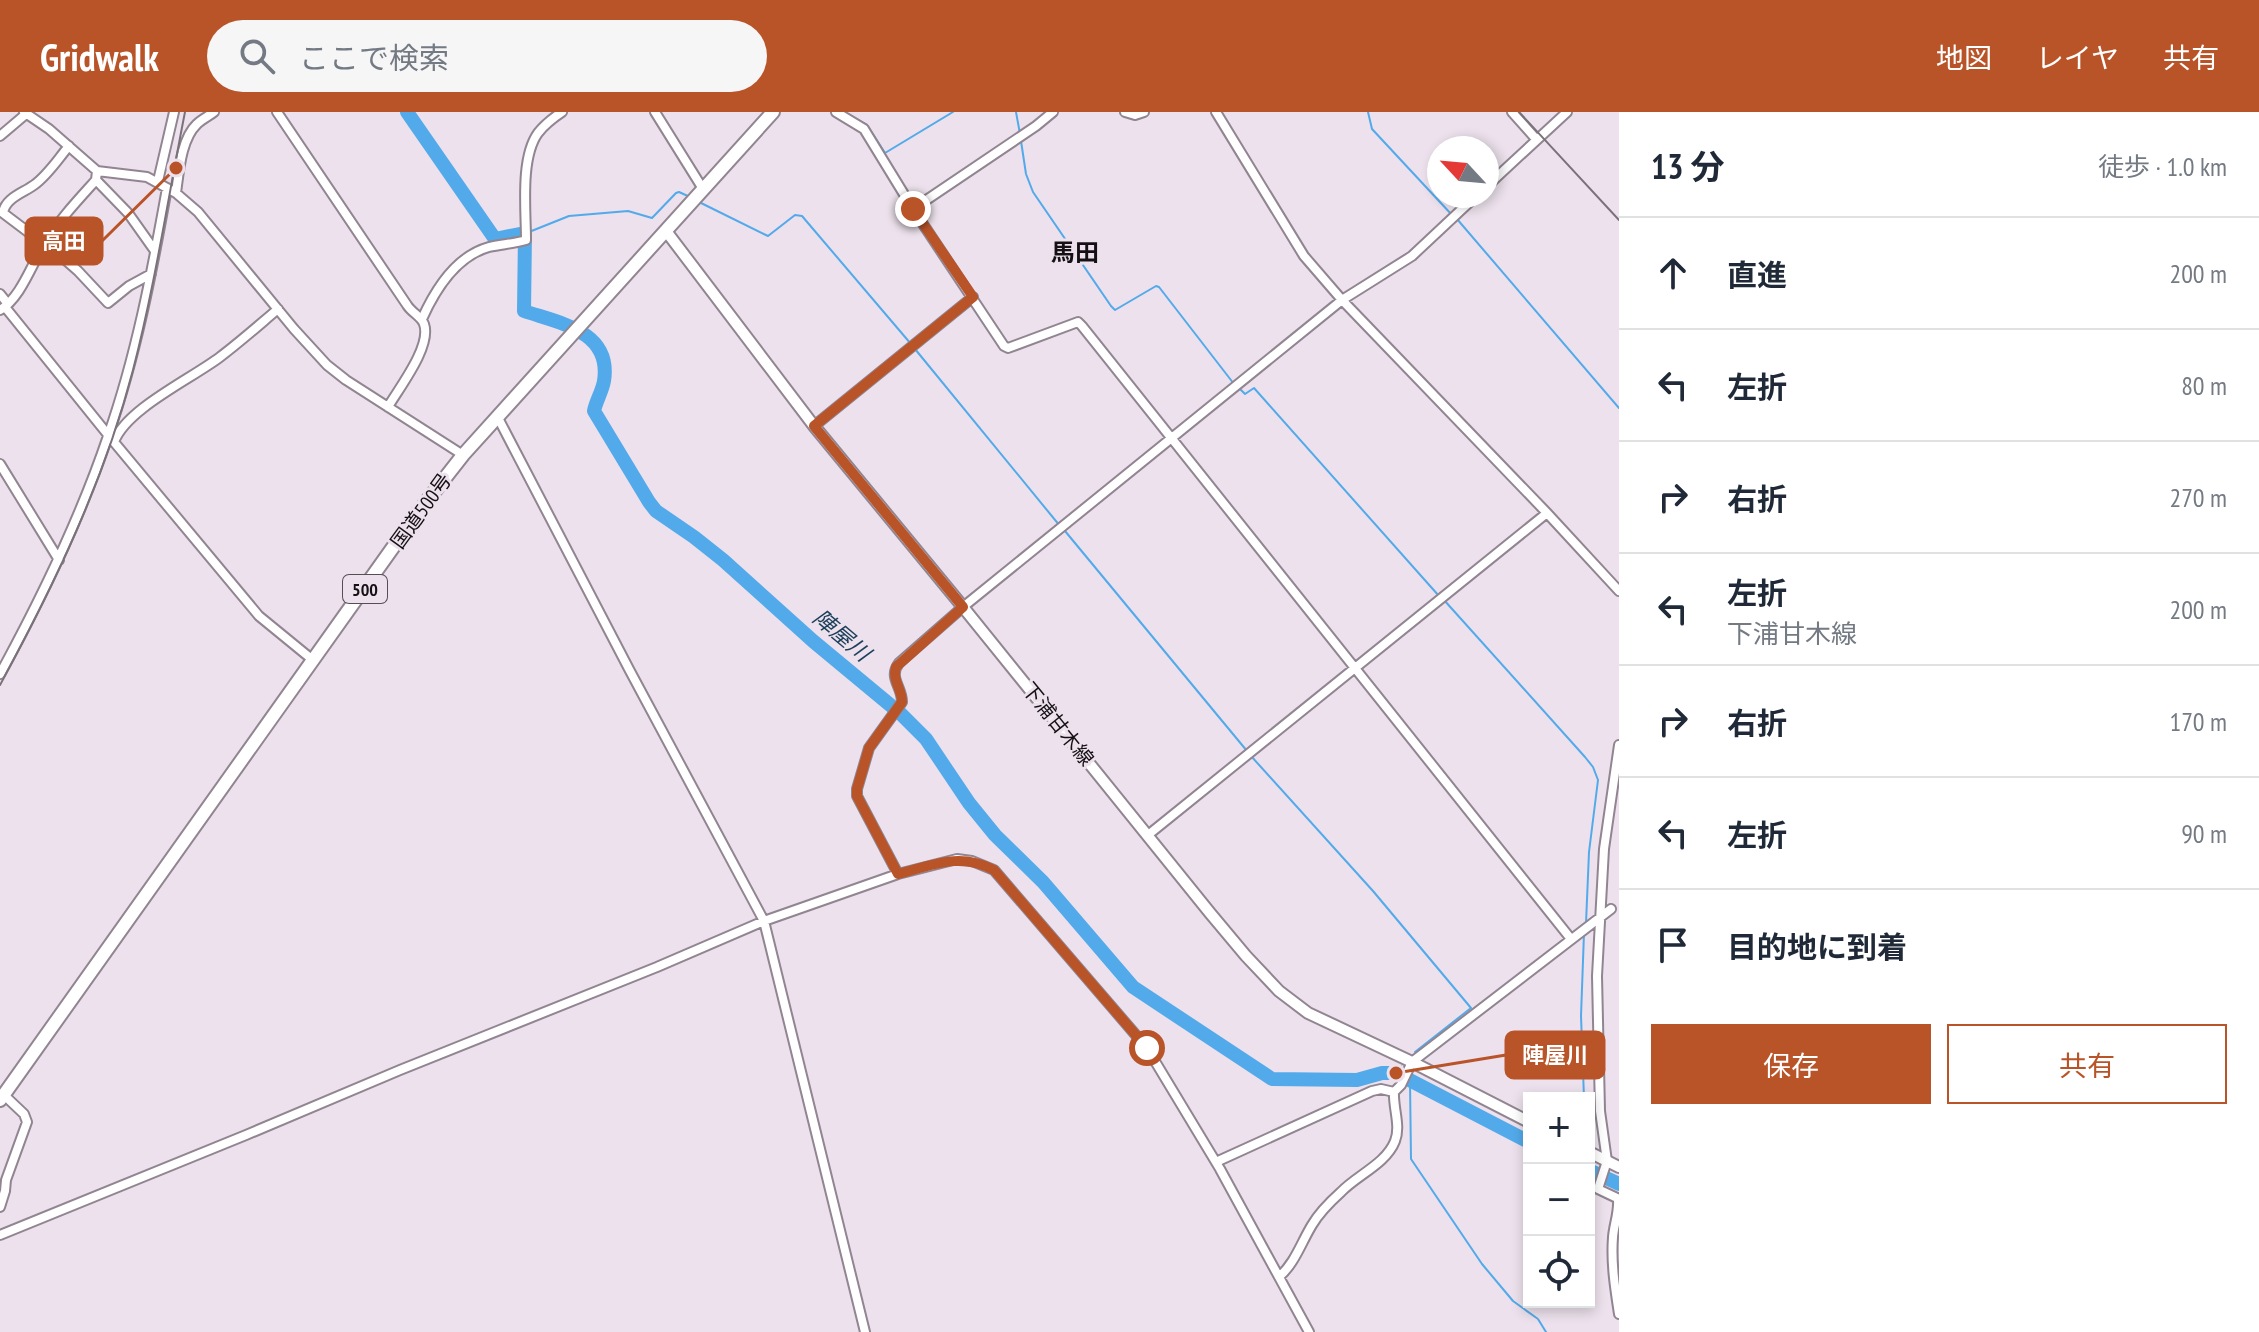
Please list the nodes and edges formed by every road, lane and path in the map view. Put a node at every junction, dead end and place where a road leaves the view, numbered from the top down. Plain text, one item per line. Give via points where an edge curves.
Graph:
1 (174, 112) edge
2 (214, 112) edge
3 (277, 112) edge
4 (562, 112) edge
5 (655, 112) edge
6 (773, 112) edge
7 (836, 112) edge
8 (1053, 112) edge
9 (1125, 112) edge
10 (1144, 112) edge
11 (1216, 112) edge
12 (1512, 112) edge
13 (1567, 112) edge
14 (25, 113) edge
15 (0, 136) edge
16 (1536, 139) junction
17 (69, 146) junction
18 (1499, 174) edge
19 (97, 175) junction
20 (158, 181) junction
21 (703, 189) junction
22 (171, 191) junction
23 (1463, 208) edge
24 (913, 209) junction
25 (666, 231) junction
26 (45, 243) junction
27 (155, 251) junction
28 (151, 274) junction
29 (0, 294) edge
30 (973, 297) junction
31 (1342, 300) junction
32 (5, 307) edge
33 (278, 309) junction
34 (422, 319) junction
35 (388, 407) junction
36 (497, 416) junction
37 (814, 426) junction
38 (1171, 438) junction
39 (111, 439) junction
40 (463, 455) junction
41 (0, 464) edge
42 (1547, 513) junction
43 (59, 560) junction
44 (1619, 591) edge
45 (963, 607) junction
46 (314, 661) junction
47 (1356, 667) junction
48 (0, 674) edge
49 (1619, 745) edge
50 (1148, 835) junction
51 (898, 874) junction
52 (1611, 909) dead end
53 (1600, 917) junction
54 (764, 921) junction
55 (1571, 939) junction
56 (1411, 1065) junction
57 (1398, 1088) junction
58 (2, 1098) edge
59 (1523, 1119) edge
60 (1595, 1155) edge
61 (1607, 1161) junction
62 (1216, 1162) junction
63 (1619, 1167) edge
64 (1618, 1199) edge
65 (0, 1207) edge
66 (0, 1235) edge
67 (1279, 1277) junction
68 (1619, 1314) edge
69 (865, 1332) edge
70 (1309, 1332) edge

1 - 20 street
2 - 22 street via 190,135
3 - 34 street via 411,312
4 - 34 street via 536,135 530,151 526,240 469,255 434,295
5 - 21 street
6 - 21 highway, 国道500号 / 500
7 - 24 street via 864,129
8 - 24 street
9 - 10 street
11 - 31 street via 1304,256
12 - 16 street
13 - 16 street
14 - 15 street
14 - 17 street
16 - 18 street
17 - 19 street
17 - 26 street via 38,182 3,209
19 - 20 street via 130,173
19 - 26 street
19 - 27 street
20 - 22 street
21 - 25 highway, 国道500号 / 500
22 - 27 street
22 - 33 street via 198,212
23 - 31 street via 1412,256
24 - 30 street
25 - 36 highway, 国道500号 / 500
25 - 37 main road, 下浦甘木線
26 - 28 street via 108,303
26 - 32 street
27 - 28 street
28 - 39 street
29 - 32 street
30 - 37 street
30 - 38 street via 1008,348 1078,322
31 - 38 street
31 - 42 street
32 - 39 street
33 - 35 street via 327,365
33 - 39 street via 218,359 134,415
34 - 35 street via 424,346
35 - 40 street
36 - 40 highway, 国道500号 / 500
36 - 54 street
37 - 45 main road, 下浦甘木線
38 - 45 street
38 - 47 street
39 - 43 street
39 - 46 street via 259,616
40 - 46 highway, 国道500号 / 500
41 - 43 street
42 - 44 street
42 - 47 street
43 - 48 street
45 - 50 main road, 下浦甘木線
45 - 51 street via 896,667 902,702 869,748 857,789
46 - 58 highway, 国道500号 / 500
47 - 50 street
47 - 55 street
49 - 53 street
50 - 56 main road, 下浦甘木線 via 1279,991 1308,1013
51 - 54 street
51 - 62 street via 957,859 994,870 1147,1048
52 - 53 street
53 - 55 street
53 - 61 street via 1597,1047
54 - 66 street
54 - 69 street
55 - 56 street
56 - 57 street
56 - 59 main road, 下浦甘木線
57 - 62 street via 1372,1091
57 - 67 street via 1393,1146 1314,1222
58 - 65 street via 27,1122
60 - 61 main road
61 - 63 main road
61 - 64 street via 1598,1189
62 - 67 street
64 - 68 street via 1612,1267
67 - 70 street

